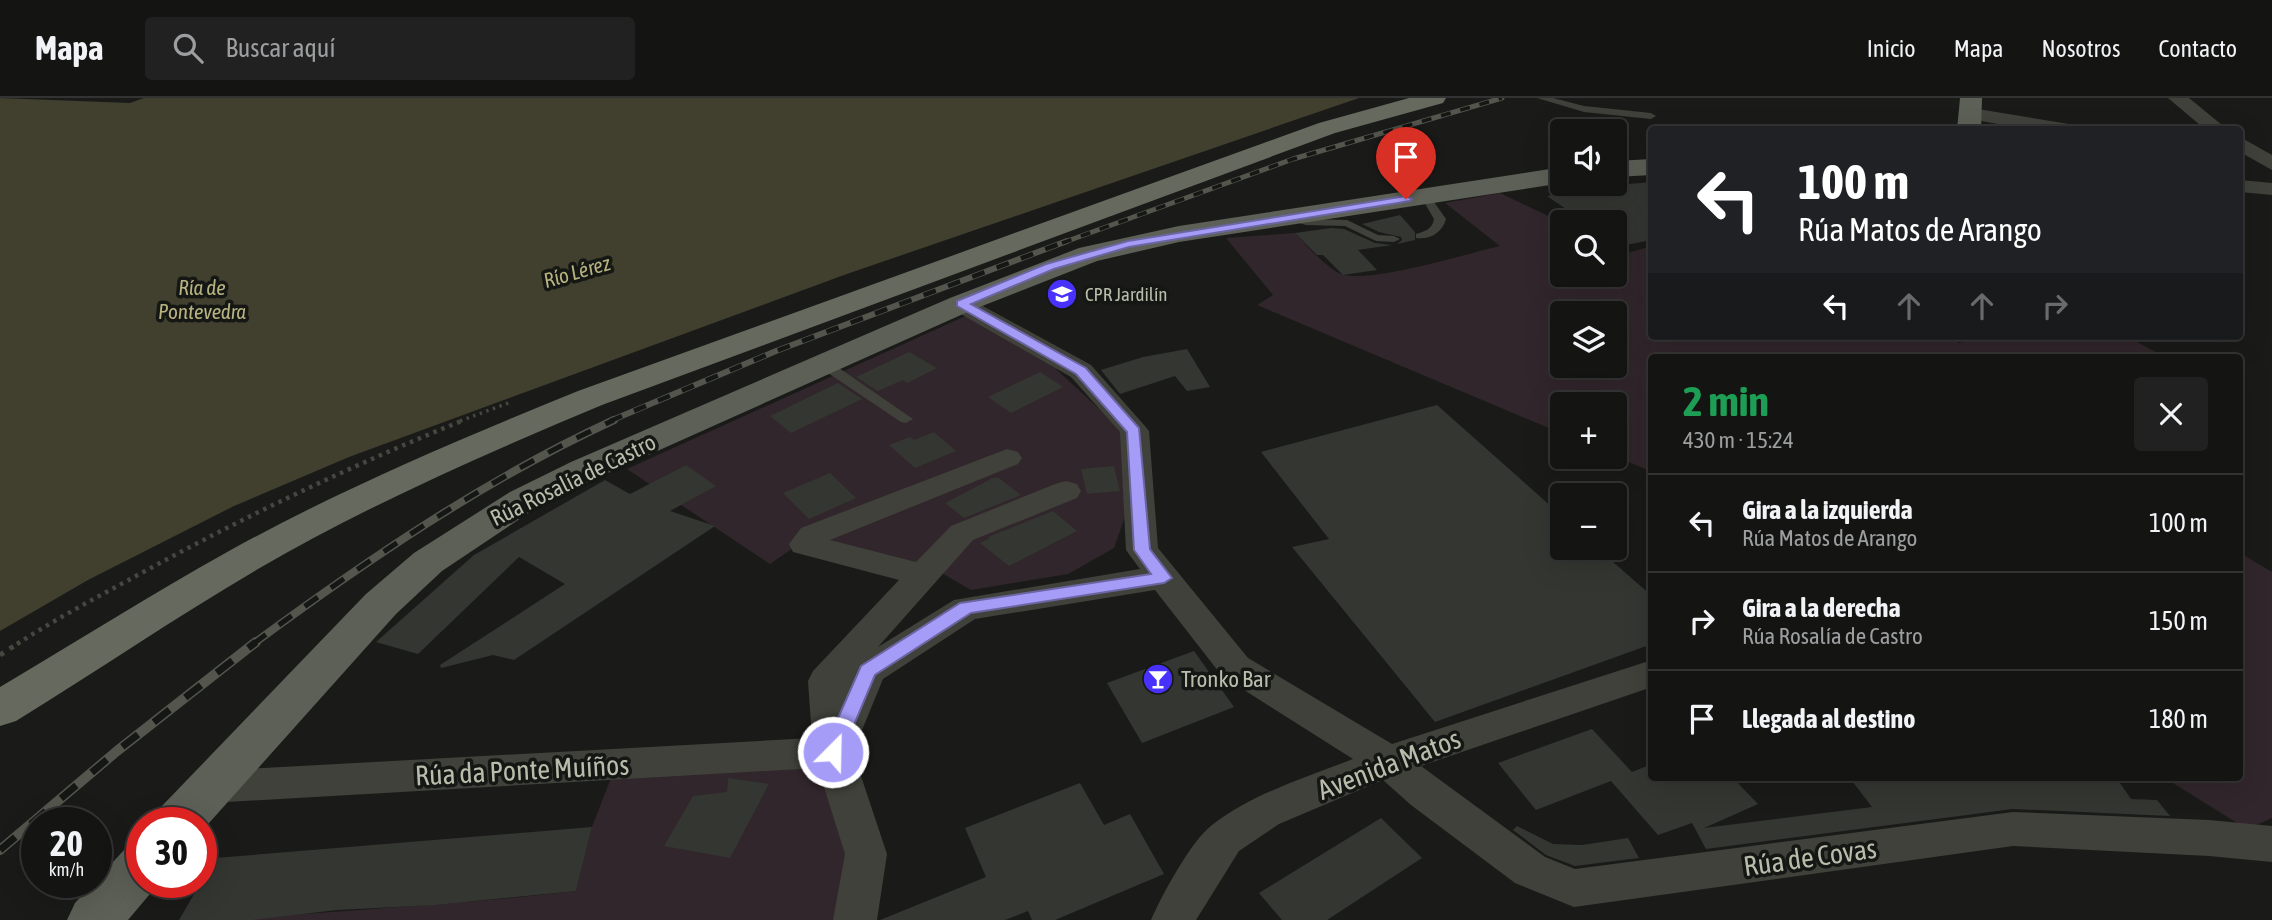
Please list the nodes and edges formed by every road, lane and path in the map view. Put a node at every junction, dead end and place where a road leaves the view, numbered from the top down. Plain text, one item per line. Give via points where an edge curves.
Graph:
1 (1390, 98) edge
2 (1434, 98) edge
3 (1542, 98) edge
4 (2177, 98) edge
5 (1971, 114) edge
6 (1651, 116) dead end
7 (2044, 126) edge
8 (2215, 126) edge
9 (2243, 145) edge
10 (2272, 164) edge
11 (1648, 167) edge
12 (1627, 168) edge
13 (1550, 177) edge
14 (2243, 186) edge
15 (2272, 189) edge
16 (1430, 195) junction
17 (1290, 217) junction
18 (1420, 236) dead end
19 (1394, 239) dead end
20 (961, 303) junction
21 (824, 364) junction
22 (906, 419) dead end
23 (1007, 458) dead end
24 (1066, 491) dead end
25 (923, 575) junction
26 (1164, 578) junction
27 (1648, 674) edge
28 (4, 699) edge
29 (833, 752) junction
30 (1388, 761) junction
31 (210, 787) junction
32 (192, 807) edge
33 (2272, 844) edge
34 (126, 884) edge
35 (94, 920) edge
36 (855, 920) edge
37 (1173, 920) edge

1 - 28 highway via 642,360 467,430 284,515 156,586
2 - 28 highway via 1327,128 602,393 493,438 350,504 244,560
3 - 6 lane via 1584,109
4 - 8 street
5 - 7 street
9 - 10 street
11 - 12 main road
13 - 16 main road, Rúa Rosalía de Castro
14 - 15 street
16 - 17 main road, Rúa Rosalía de Castro
16 - 18 lane via 1429,202 1440,219 1433,233
17 - 19 lane via 1347,223 1376,238
17 - 20 main road, Rúa Rosalía de Castro via 1089,254
20 - 21 main road, Rúa Rosalía de Castro
20 - 26 street, Rúa de Covas via 1081,371 1134,431 1142,550
21 - 22 lane
21 - 31 main road, Rúa Rosalía de Castro via 584,470 478,527 428,562 381,604
23 - 25 street via 812,535 805,544
24 - 25 street via 962,533
25 - 29 street via 826,681
26 - 29 street via 966,608 868,671
26 - 30 street, Rúa de Covas via 1235,667
27 - 30 street, Avenida Matos
29 - 31 street, Rúa da Ponte Muíños
29 - 36 street via 866,854
30 - 33 street, Rúa de Covas via 1530,870 1574,888 2012,829
30 - 37 street, Avenida Matos via 1264,812 1224,839
31 - 32 main road, Rúa Rosalía de Castro
34 - 35 main road

